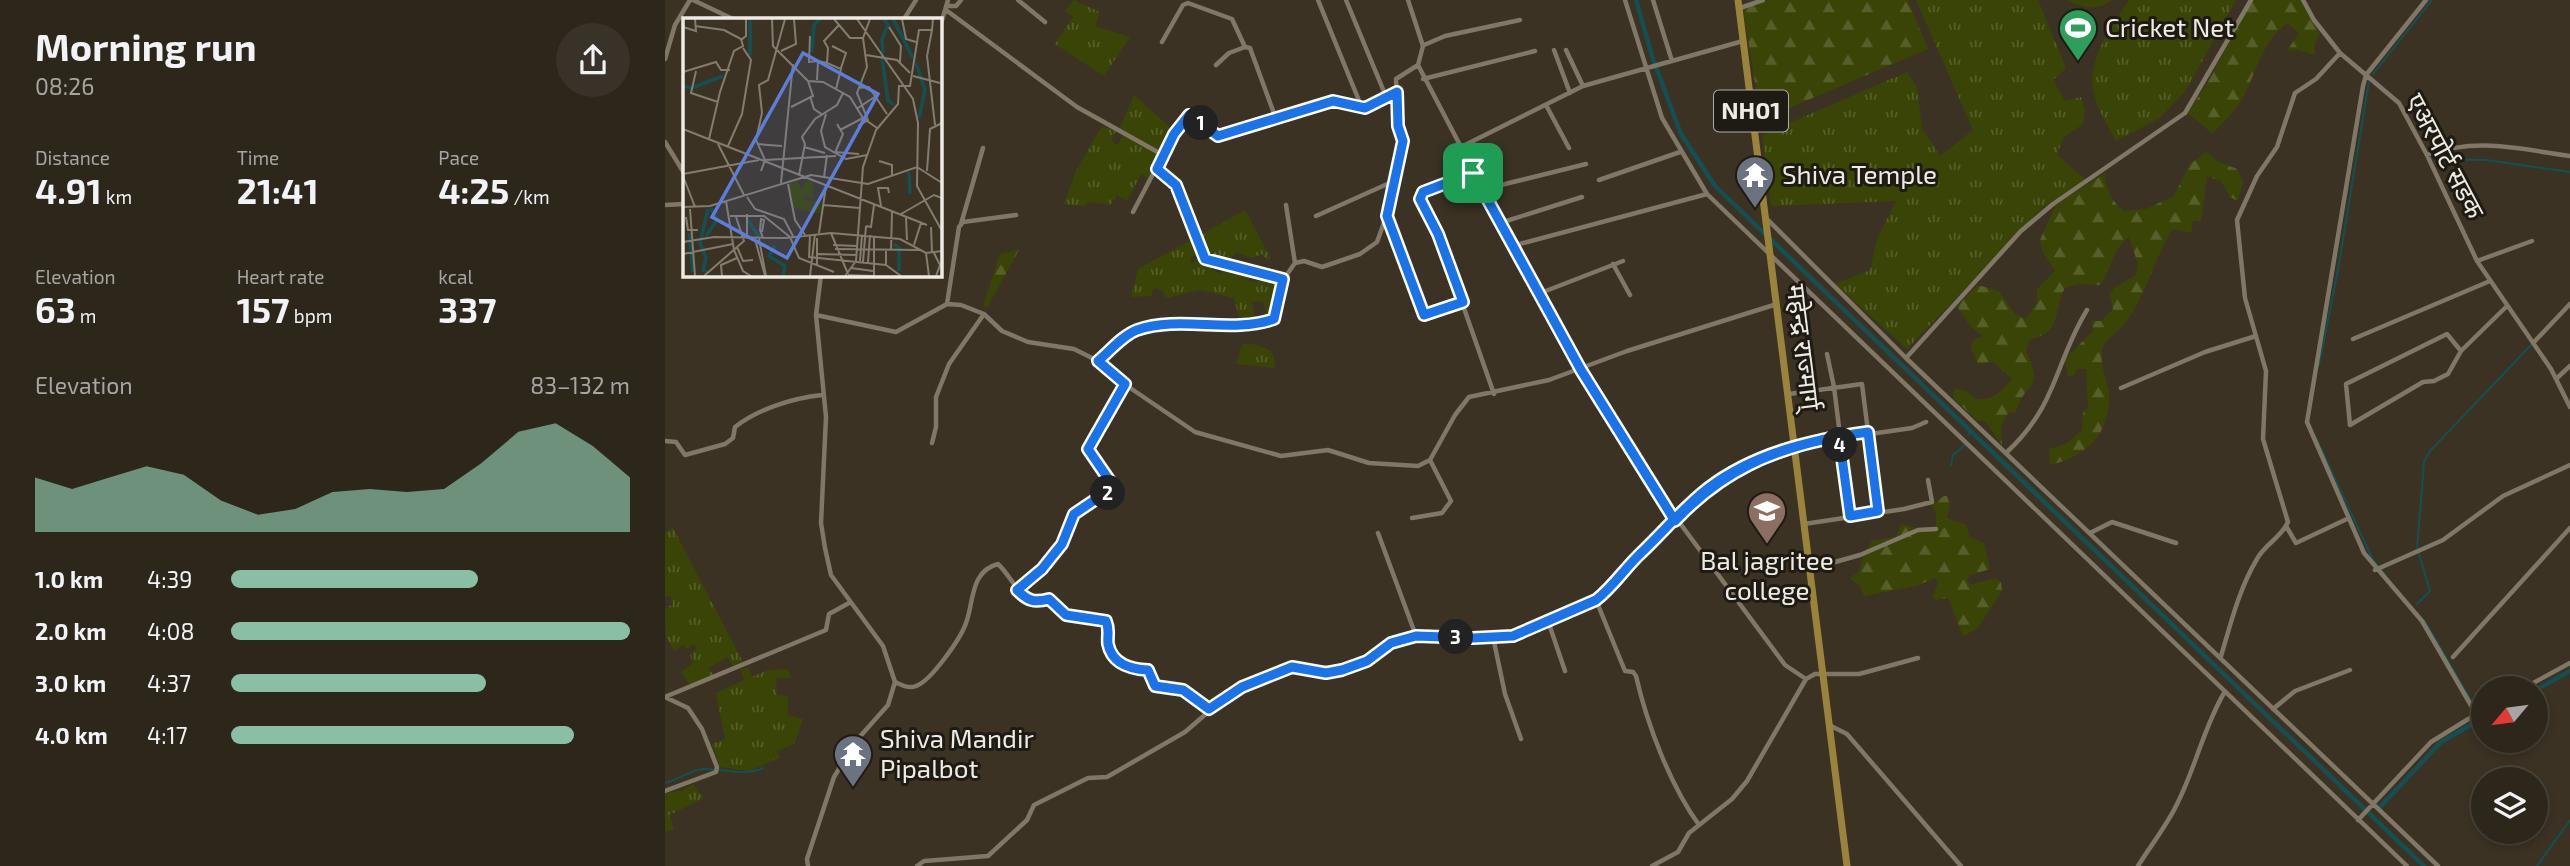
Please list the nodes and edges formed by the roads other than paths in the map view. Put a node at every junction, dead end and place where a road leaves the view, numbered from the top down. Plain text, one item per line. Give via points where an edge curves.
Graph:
1 (691, 0) edge
2 (916, 0) edge
3 (961, 0) edge
4 (1019, 0) edge
5 (1318, 0) edge
6 (1346, 0) edge
7 (1408, 0) edge
8 (1625, 0) edge
9 (1653, 0) edge
10 (1763, 0) edge
11 (2251, 0) edge
12 (2303, 0) edge
13 (2426, 0) edge
14 (1739, 4) edge
15 (948, 5) edge
16 (731, 18) edge
17 (905, 18) edge
18 (1520, 20) dead end
19 (1045, 22) dead end
20 (941, 24) edge
21 (1743, 41) junction
22 (1162, 43) dead end
23 (1423, 46) junction
24 (1245, 47) junction
25 (1554, 50) dead end
26 (1566, 50) dead end
27 (1535, 51) dead end
28 (2340, 53) junction
29 (665, 59) edge
30 (1672, 61) junction
31 (1216, 65) dead end
32 (1418, 65) junction
33 (1649, 66) junction
34 (2366, 75) junction
35 (1423, 79) junction
36 (1583, 86) junction
37 (1397, 92) junction
38 (1570, 93) junction
39 (1387, 99) junction
40 (1546, 106) junction
41 (1362, 108) junction
42 (1276, 119) junction
43 (665, 142) edge
44 (983, 148) dead end
45 (1459, 148) junction
46 (1569, 148) dead end
47 (1680, 152) junction
48 (1164, 155) junction
49 (2427, 155) junction
50 (2570, 156) edge
51 (1586, 164) dead end
52 (1157, 169) junction
53 (683, 171) edge
54 (1473, 173) junction
55 (1599, 180) dead end
56 (1394, 181) junction
57 (1484, 193) junction
58 (1707, 194) junction
59 (1582, 197) dead end
60 (683, 204) edge
61 (665, 205) edge
62 (1286, 205) dead end
63 (1133, 212) dead end
64 (1016, 215) dead end
65 (1316, 216) dead end
66 (1387, 216) junction
67 (1764, 219) junction
68 (1500, 223) junction
69 (960, 225) junction
70 (2532, 241) dead end
71 (1512, 246) junction
72 (1768, 252) junction
73 (1623, 261) dead end
74 (2477, 261) junction
75 (1295, 263) junction
76 (1613, 264) junction
77 (821, 276) edge
78 (1283, 279) junction
79 (2490, 281) junction
80 (1538, 294) junction
81 (1630, 295) dead end
82 (1463, 302) junction
83 (1777, 303) junction
84 (947, 304) junction
85 (2570, 304) edge
86 (2507, 306) junction
87 (2087, 310) dead end
88 (984, 314) junction
89 (816, 315) junction
90 (2256, 336) junction
91 (2353, 339) dead end
92 (2534, 343) junction
93 (2461, 351) junction
94 (1827, 354) dead end
95 (1906, 358) junction
96 (1098, 361) junction
97 (2570, 366) edge
98 (1581, 370) junction
99 (2556, 379) junction
100 (1125, 384) junction
101 (1834, 387) junction
102 (2121, 388) dead end
103 (1494, 394) junction
104 (1789, 394) junction
105 (822, 395) junction
106 (2570, 407) edge
107 (1926, 422) dead end
108 (1868, 432) junction
109 (1839, 436) junction
110 (665, 441) edge
111 (932, 443) dead end
112 (1793, 445) junction
113 (2006, 453) junction
114 (1430, 460) junction
115 (2570, 465) edge
116 (1928, 480) dead end
117 (1878, 511) junction
118 (1850, 516) junction
119 (1412, 518) dead end
120 (2349, 518) junction
121 (1675, 521) junction
122 (1804, 524) junction
123 (2286, 526) junction
124 (2570, 528) edge
125 (1936, 529) dead end
126 (1378, 533) dead end
127 (2090, 533) junction
128 (2176, 543) dead end
129 (1809, 569) junction
130 (2375, 570) junction
131 (1017, 590) junction
132 (1596, 600) junction
133 (849, 603) junction
134 (1547, 618) junction
135 (1416, 636) junction
136 (1493, 637) junction
137 (2221, 656) junction
138 (2453, 657) dead end
139 (1918, 658) dead end
140 (2570, 663) edge
141 (2350, 670) dead end
142 (1565, 671) dead end
143 (1821, 674) junction
144 (2546, 676) edge
145 (1806, 679) junction
146 (895, 682) junction
147 (2224, 693) junction
148 (665, 697) edge
149 (2471, 698) edge
150 (1209, 709) junction
151 (2273, 709) junction
152 (2471, 718) edge
153 (1828, 724) junction
154 (1521, 739) dead end
155 (665, 791) edge
156 (2373, 805) junction
157 (2360, 819) junction
158 (1699, 825) junction
159 (808, 866) edge
160 (917, 866) edge
161 (1652, 866) edge
162 (1847, 866) edge
163 (1961, 866) edge
164 (2138, 866) edge
165 (2407, 866) edge
166 (2438, 866) edge

1 - 16 street
1 - 29 street via 675,25
2 - 17 street
3 - 15 street via 956,6
4 - 19 street
5 - 41 street
6 - 39 street
7 - 23 street
8 - 33 street
9 - 30 street
10 - 14 street
11 - 95 street via 2185,113 2021,231
12 - 28 street, एअरपोर्ट सडक
13 - 34 street
14 - 21 highway, महेन्द्र राज्मार्ग् / NH01
15 - 20 street
15 - 48 street via 1077,107
18 - 23 street via 1437,38
21 - 30 street
21 - 67 highway, महेन्द्र राज्मार्ग् / NH01
22 - 24 street via 1188,3 1232,19
23 - 32 street
24 - 31 street
24 - 42 street via 1250,48
25 - 38 street
26 - 36 street
27 - 35 street
28 - 34 street, एअरपोर्ट सडक
28 - 90 street via 2295,93 2277,147 2257,176 2237,220 2245,298
30 - 33 street
32 - 35 street
32 - 37 street via 1397,76
33 - 36 street
33 - 47 street via 1662,118
34 - 49 street, एअरपोर्ट सडक via 2399,103
34 - 120 street via 2307,412 2309,430
35 - 45 street
36 - 38 street
37 - 39 street
37 - 56 street via 1403,141
38 - 40 street
39 - 41 street
40 - 45 street
40 - 46 street
41 - 42 street via 1333,101
42 - 48 street via 1218,136 1189,115
43 - 53 street
44 - 69 street
45 - 54 street
47 - 55 street
47 - 58 street
48 - 52 street
49 - 50 street via 2473,144
49 - 74 street, एअरपोर्ट सडक
51 - 57 street
52 - 63 street
52 - 78 street via 1176,185 1205,259
54 - 57 street
54 - 82 street via 1423,192 1420,199
56 - 65 street
56 - 66 street
57 - 68 street
58 - 71 street
58 - 72 street
59 - 68 street
60 - 61 street
62 - 75 street
64 - 69 street
66 - 75 street via 1377,242 1360,254 1321,267
66 - 82 street via 1424,315
67 - 72 highway, महेन्द्र राज्मार्ग् / NH01
67 - 95 street
68 - 71 street
69 - 84 street
70 - 74 street
71 - 80 street
72 - 83 highway, महेन्द्र राज्मार्ग् / NH01
72 - 147 street
73 - 76 street
74 - 79 street, एअरपोर्ट सडक
75 - 78 street
76 - 80 street
76 - 81 street
77 - 89 street
78 - 96 street via 1274,319 1258,324 1135,330
79 - 86 street, एअरपोर्ट सडक
79 - 91 street
80 - 98 street
82 - 103 street
83 - 98 street
83 - 104 highway, महेन्द्र राज्मार्ग् / NH01
84 - 88 street
84 - 89 street via 896,332
85 - 92 street
86 - 92 street, एअरपोर्ट सडक
86 - 93 street
87 - 113 street via 2040,415
88 - 96 street via 1002,331 1028,342 1074,349
88 - 111 street via 949,364 936,397
89 - 105 street
90 - 102 street
90 - 123 street via 2266,371 2263,439
92 - 99 street, एअरपोर्ट सडक
93 - 93 street via 2448,374 2423,382 2350,425 2346,384 2447,334
94 - 101 street
95 - 113 street
96 - 100 street
97 - 99 street
98 - 103 street
98 - 121 street
99 - 106 street, एअरपोर्ट सडक
100 - 114 street via 1195,432 1245,447 1282,456 1328,450 1384,464 1419,466
100 - 131 street via 1088,449 1111,482 1112,491 1074,514 1062,544 1036,576
101 - 104 street
101 - 108 street via 1862,384
101 - 109 street
103 - 114 street via 1469,397
104 - 112 highway, महेन्द्र राज्मार्ग् / NH01
105 - 110 street via 788,402 743,421 725,444 685,455 676,442
105 - 133 street via 826,434 821,523 831,575
107 - 108 street via 1912,428
108 - 109 street
108 - 117 street
109 - 112 street
109 - 118 street
112 - 121 street via 1721,479
112 - 122 highway, महेन्द्र राज्मार्ग् / NH01
113 - 127 street
114 - 119 street via 1451,501 1442,513
115 - 130 street via 2503,496 2443,540
116 - 117 street via 1932,502
117 - 118 street
118 - 122 street
120 - 123 street via 2296,543
120 - 130 street
121 - 132 street
121 - 145 street via 1785,665
122 - 129 highway, महेन्द्र राज्मार्ग् / NH01
123 - 137 street via 2258,556 2242,588
124 - 138 street
125 - 129 street via 1918,530 1860,555
126 - 135 street
127 - 128 street via 2112,522
127 - 137 street
129 - 143 highway, महेन्द्र राज्मार्ग् / NH01
130 - 149 street via 2422,621
131 - 146 street via 997,564 985,570 974,587 965,626 938,665 919,684 907,687
131 - 150 street via 1027,600 1049,599 1066,615 1106,621 1115,659 1132,669 1148,670 1155,686 1183,690
132 - 134 street
132 - 158 street via 1625,671 1636,676 1655,744
133 - 146 street via 883,646
133 - 148 street via 829,614 826,630
134 - 136 street via 1513,636
134 - 142 street
135 - 136 street
135 - 150 street via 1391,643 1349,668 1326,673 1292,667 1278,671
136 - 154 street via 1505,694
137 - 151 street
139 - 143 street via 1859,674
140 - 144 street
141 - 151 street via 2295,691
143 - 145 street
143 - 153 highway, महेन्द्र राज्मार्ग् / NH01
145 - 158 street via 1747,781
146 - 159 street via 888,705 856,741 834,777
147 - 157 street
147 - 164 street via 2178,804
148 - 155 street via 688,708 702,729 716,769
150 - 160 street via 1185,732 1107,777 1088,778 1034,805 1027,820 988,856 924,861
151 - 156 street
152 - 156 street via 2431,742
153 - 162 highway, महेन्द्र राज्मार्ग् / NH01
153 - 163 street via 1847,734
156 - 157 street
156 - 166 street
157 - 165 street
158 - 161 street via 1678,852

